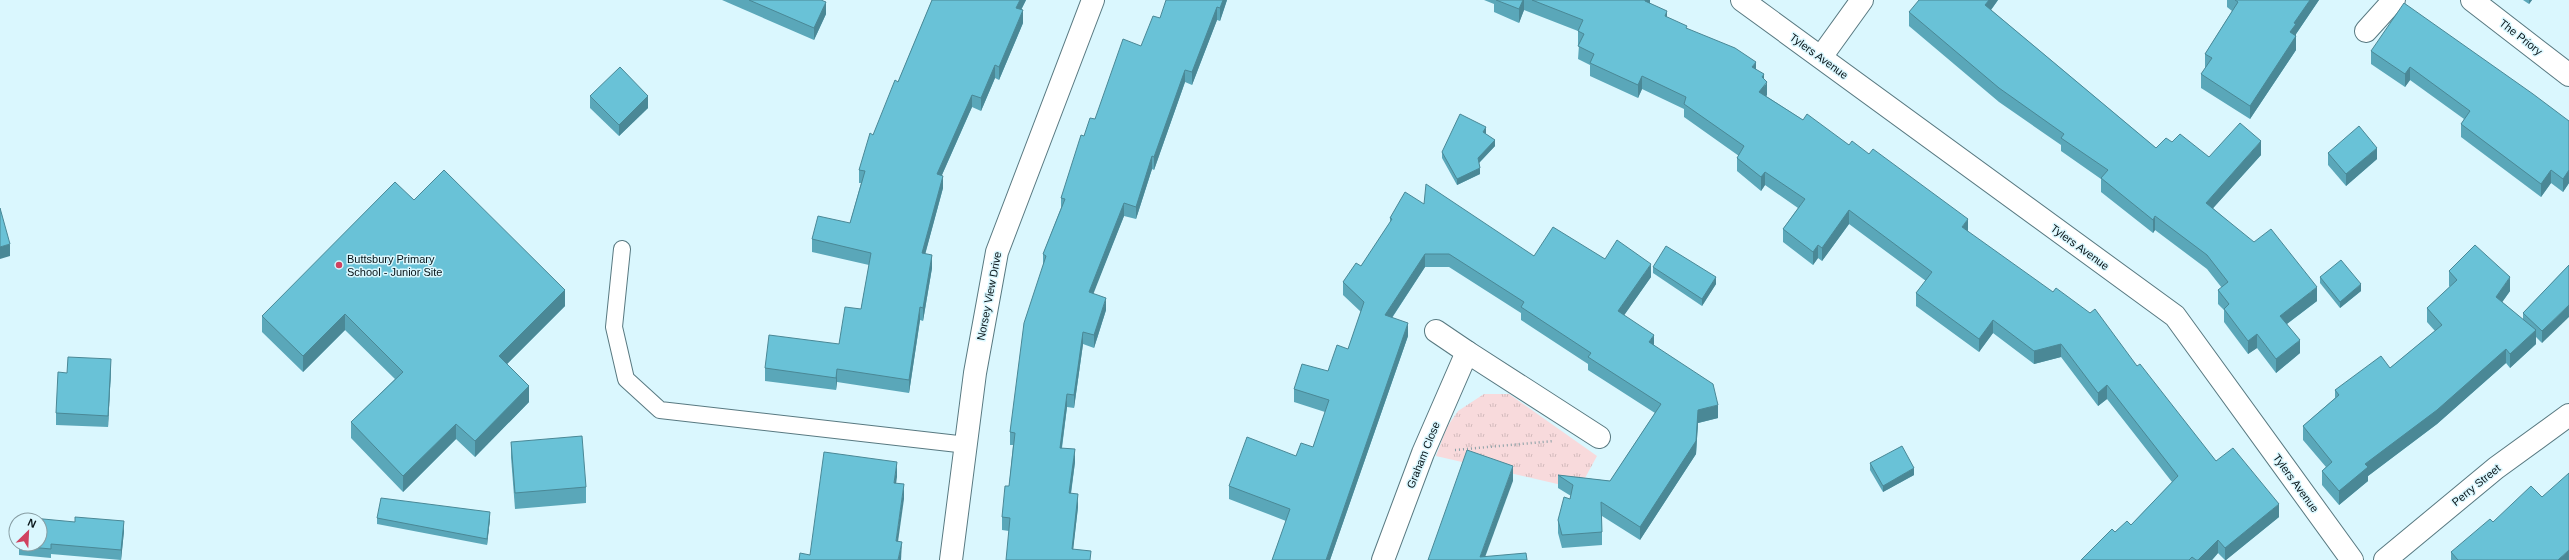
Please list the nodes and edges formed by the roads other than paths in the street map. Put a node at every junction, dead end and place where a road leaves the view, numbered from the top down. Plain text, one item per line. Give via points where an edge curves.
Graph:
1 (1093, 0) edge
2 (1742, 0) edge
3 (1862, 0) edge
4 (2394, 0) edge
5 (2472, 0) edge
6 (2366, 31) dead end
7 (1821, 57) junction
8 (2569, 75) edge
9 (622, 249) dead end
10 (1436, 331) dead end
11 (1467, 352) junction
12 (2569, 415) edge
13 (1599, 437) road end
14 (967, 445) junction
15 (951, 560) edge
16 (1383, 560) edge
17 (2352, 560) edge
18 (2385, 560) edge

1 - 14 street, Norsey View Drive via 997,252 975,373
2 - 7 street, Tylers Avenue
3 - 7 street
4 - 6 street
5 - 8 street, The Priory
7 - 17 street, Tylers Avenue via 2175,316
9 - 14 lane via 614,327 626,379 660,410
10 - 11 street
11 - 13 street
11 - 16 street, Graham Close via 1423,453
12 - 18 street, Perry Street via 2496,468
14 - 15 street, Norsey View Drive

